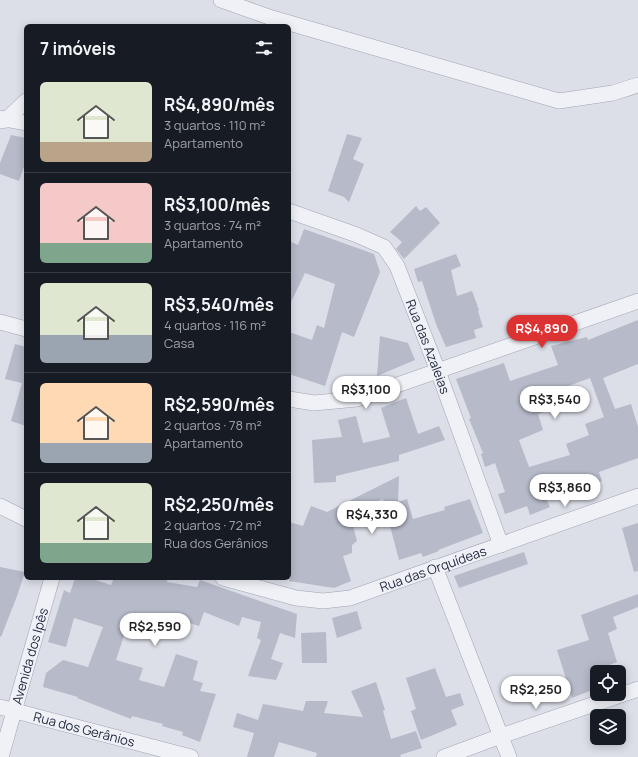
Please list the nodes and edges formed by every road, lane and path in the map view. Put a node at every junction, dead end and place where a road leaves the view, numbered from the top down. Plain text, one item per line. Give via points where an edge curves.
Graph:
1 (221, 0) edge
2 (267, 22) edge
3 (291, 28) edge
4 (638, 85) edge
5 (24, 103) edge
6 (2, 120) edge
7 (24, 123) edge
8 (291, 212) edge
9 (638, 301) edge
10 (0, 322) edge
11 (24, 328) edge
12 (438, 371) junction
13 (291, 399) edge
14 (638, 496) edge
15 (0, 506) edge
16 (24, 518) edge
17 (501, 545) junction
18 (435, 568) junction
19 (51, 580) edge
20 (230, 580) edge
21 (638, 689) edge
22 (7, 709) edge
23 (501, 736) junction
24 (1, 757) edge
25 (191, 757) edge
26 (444, 757) edge
27 (509, 757) edge

1 - 2 street
3 - 4 street via 559,101
5 - 6 street
6 - 7 street
8 - 12 street, Rua das Azaleias via 384,247 397,266
9 - 12 street
10 - 11 street
12 - 13 street via 357,398 314,403
12 - 17 street, Rua das Azaleias
14 - 17 street, Rua das Orquídeas
15 - 16 street
17 - 18 street, Rua das Orquídeas
18 - 20 street, Rua das Orquídeas via 350,598 323,601 296,598
18 - 23 street
19 - 22 street, Avenida dos Ipês
21 - 23 street
22 - 24 street, Avenida dos Ipês
22 - 25 street, Rua dos Gerânios
23 - 26 street
23 - 27 street

